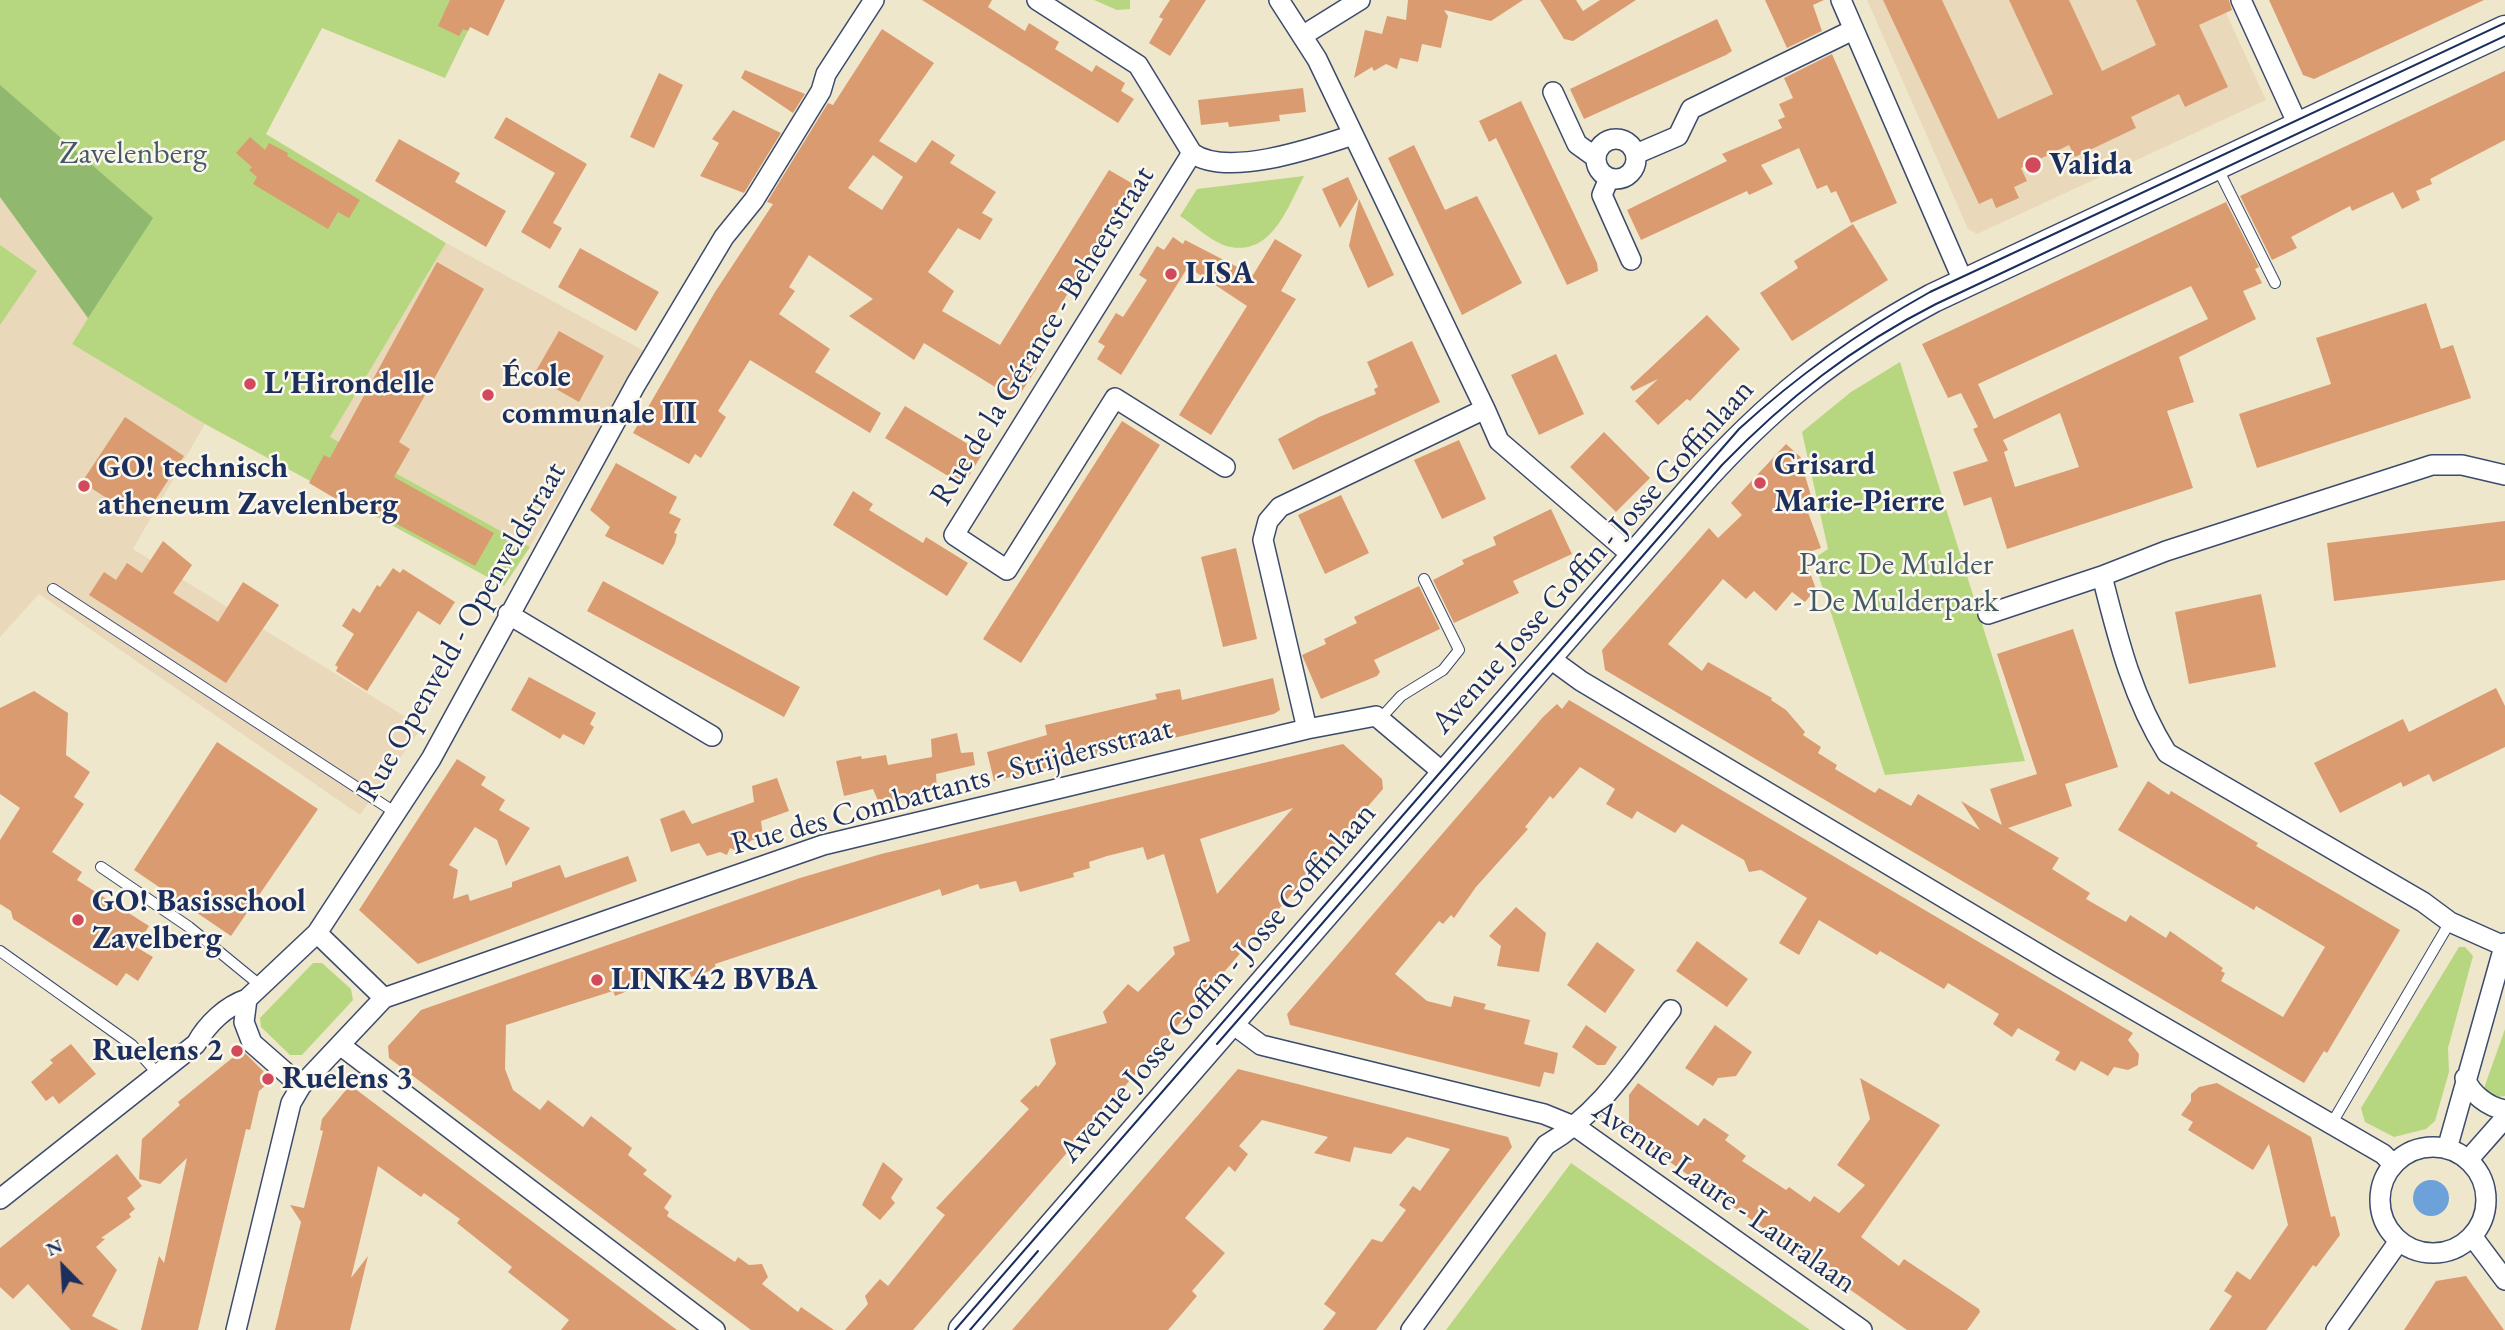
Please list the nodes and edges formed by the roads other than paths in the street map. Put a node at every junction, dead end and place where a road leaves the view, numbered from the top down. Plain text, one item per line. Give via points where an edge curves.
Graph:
1 (874, 0) edge
2 (1037, 0) edge
3 (1279, 0) edge
4 (1360, 0) edge
5 (1841, 0) edge
6 (2242, 0) edge
7 (1853, 30) junction
8 (2499, 35) edge
9 (1302, 36) junction
10 (1553, 92) dead end
11 (2299, 127) junction
12 (1353, 135) junction
13 (1192, 153) junction
14 (1636, 154) junction
15 (1595, 157) junction
16 (2216, 165) junction
17 (1609, 178) junction
18 (1631, 260) dead end
19 (1964, 283) junction
20 (2275, 283) dead end
21 (1485, 409) junction
22 (1220, 459) dead end
23 (2505, 475) edge
24 (1634, 557) junction
25 (2102, 576) junction
26 (1424, 579) dead end
27 (53, 589) dead end
28 (509, 614) junction
29 (1987, 614) dead end
30 (1548, 657) junction
31 (1380, 719) junction
32 (1307, 729) junction
33 (712, 736) dead end
34 (1446, 775) junction
35 (396, 813) junction
36 (101, 867) dead end
37 (2450, 922) junction
38 (317, 933) junction
39 (2505, 946) edge
40 (0, 951) edge
41 (254, 992) junction
42 (384, 998) junction
43 (1671, 1010) dead end
44 (1230, 1021) junction
45 (340, 1045) junction
46 (159, 1075) junction
47 (2465, 1078) junction
48 (301, 1086) junction
49 (2505, 1110) edge
50 (2505, 1118) edge
51 (2332, 1124) junction
52 (1576, 1127) junction
53 (2447, 1149) junction
54 (2468, 1160) junction
55 (2393, 1164) junction
56 (0, 1199) edge
57 (2472, 1236) junction
58 (2399, 1241) junction
59 (2505, 1280) edge
60 (236, 1330) edge
61 (715, 1330) edge
62 (963, 1330) edge
63 (1410, 1330) edge
64 (1862, 1330) edge
65 (2336, 1330) edge

1 - 28 street, Rue Openveld - Openveldstraat via 636,384
2 - 13 street via 1138,65
3 - 9 street
4 - 9 street
5 - 7 street
6 - 11 street
7 - 14 street via 1692,110 1678,136
7 - 19 street
8 - 11 main road, Avenue Josse Goffin - Josse Goffinlaan
9 - 12 street
10 - 15 street via 1577,144
11 - 16 main road, Avenue Josse Goffin - Josse Goffinlaan
12 - 13 street via 1301,152 1222,163 1203,161
12 - 21 street
13 - 22 street, Rue de la Gérance - Beheerstraat via 954,535 1007,570 1115,397
14 - 15 street via 1632,146 1614,138 1605,141
14 - 17 street via 1632,171
15 - 17 street
16 - 19 main road, Avenue Josse Goffin - Josse Goffinlaan
16 - 20 lane
17 - 18 street via 1602,195
19 - 24 main road, Avenue Josse Goffin - Josse Goffinlaan via 1863,337 1801,382 1744,433
21 - 24 street via 1499,441
21 - 32 street via 1280,507 1268,521 1263,540
23 - 25 street via 2462,465 2432,465
24 - 30 main road, Avenue Josse Goffin - Josse Goffinlaan
25 - 29 street
25 - 37 street via 2124,665 2145,719 2166,753
26 - 31 lane via 1459,650 1443,670 1401,696
27 - 35 lane
28 - 33 street
28 - 35 street, Rue Openveld - Openveldstraat via 431,759
30 - 34 main road, Avenue Josse Goffin - Josse Goffinlaan
30 - 51 street via 2024,945
31 - 32 street, Rue des Combattants - Strijdersstraat via 1376,716
31 - 34 street
32 - 42 street, Rue des Combattants - Strijdersstraat via 823,845
34 - 44 main road, Avenue Josse Goffin - Josse Goffinlaan
35 - 38 street, Rue Openveld - Openveldstraat
36 - 41 lane via 190,927
37 - 39 street
37 - 51 lane
38 - 41 street, Rue Openveld - Openveldstraat
38 - 42 street
39 - 47 street
40 - 46 lane via 132,1045
41 - 46 street via 233,1004
41 - 48 street via 244,1022 252,1043
42 - 45 street
43 - 52 street via 1601,1102
44 - 52 street, Avenue Laure - Lauralaan via 1261,1045 1544,1114
44 - 62 main road, Avenue Josse Goffin - Josse Goffinlaan
45 - 48 street
45 - 61 street
46 - 56 street
47 - 49 street via 2475,1094 2495,1109
47 - 53 street
48 - 60 street via 291,1103
50 - 54 street
51 - 55 street
52 - 63 street via 1546,1144
52 - 64 street, Avenue Laure - Lauralaan
53 - 54 street
53 - 55 street via 2418,1149
54 - 57 street via 2486,1197
55 - 58 street via 2385,1176 2379,1204 2382,1218
57 - 58 street via 2451,1249 2428,1253
57 - 59 street
58 - 65 street

